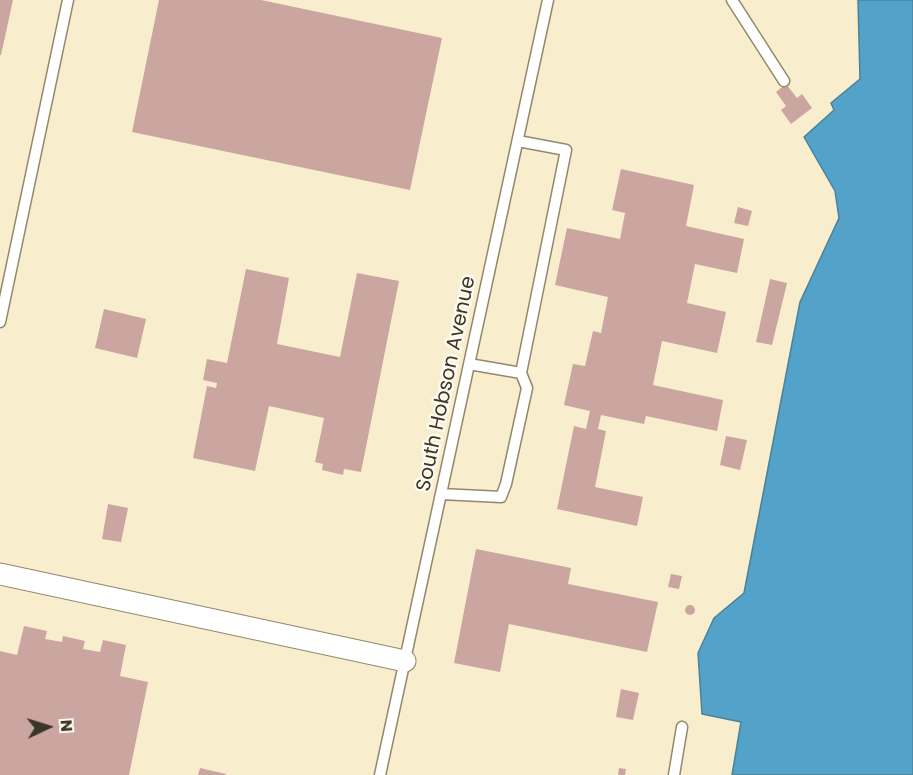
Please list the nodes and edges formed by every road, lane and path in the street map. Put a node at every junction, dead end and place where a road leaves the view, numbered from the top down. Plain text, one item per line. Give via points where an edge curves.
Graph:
1 (68, 0) edge
2 (548, 0) edge
3 (732, 0) edge
4 (784, 81) dead end
5 (518, 141) junction
6 (0, 322) edge
7 (469, 364) junction
8 (521, 373) junction
9 (441, 494) junction
10 (0, 574) edge
11 (405, 661) junction
12 (682, 727) dead end
13 (380, 775) edge
14 (674, 775) edge

1 - 6 lane
2 - 5 lane, South Hobson Avenue
3 - 4 lane
5 - 7 lane, South Hobson Avenue
5 - 8 lane via 566,150
7 - 8 lane
7 - 9 lane, South Hobson Avenue
8 - 9 lane via 527,388 501,497
9 - 11 lane, South Hobson Avenue
10 - 11 street
11 - 13 lane, South Hobson Avenue
12 - 14 lane

